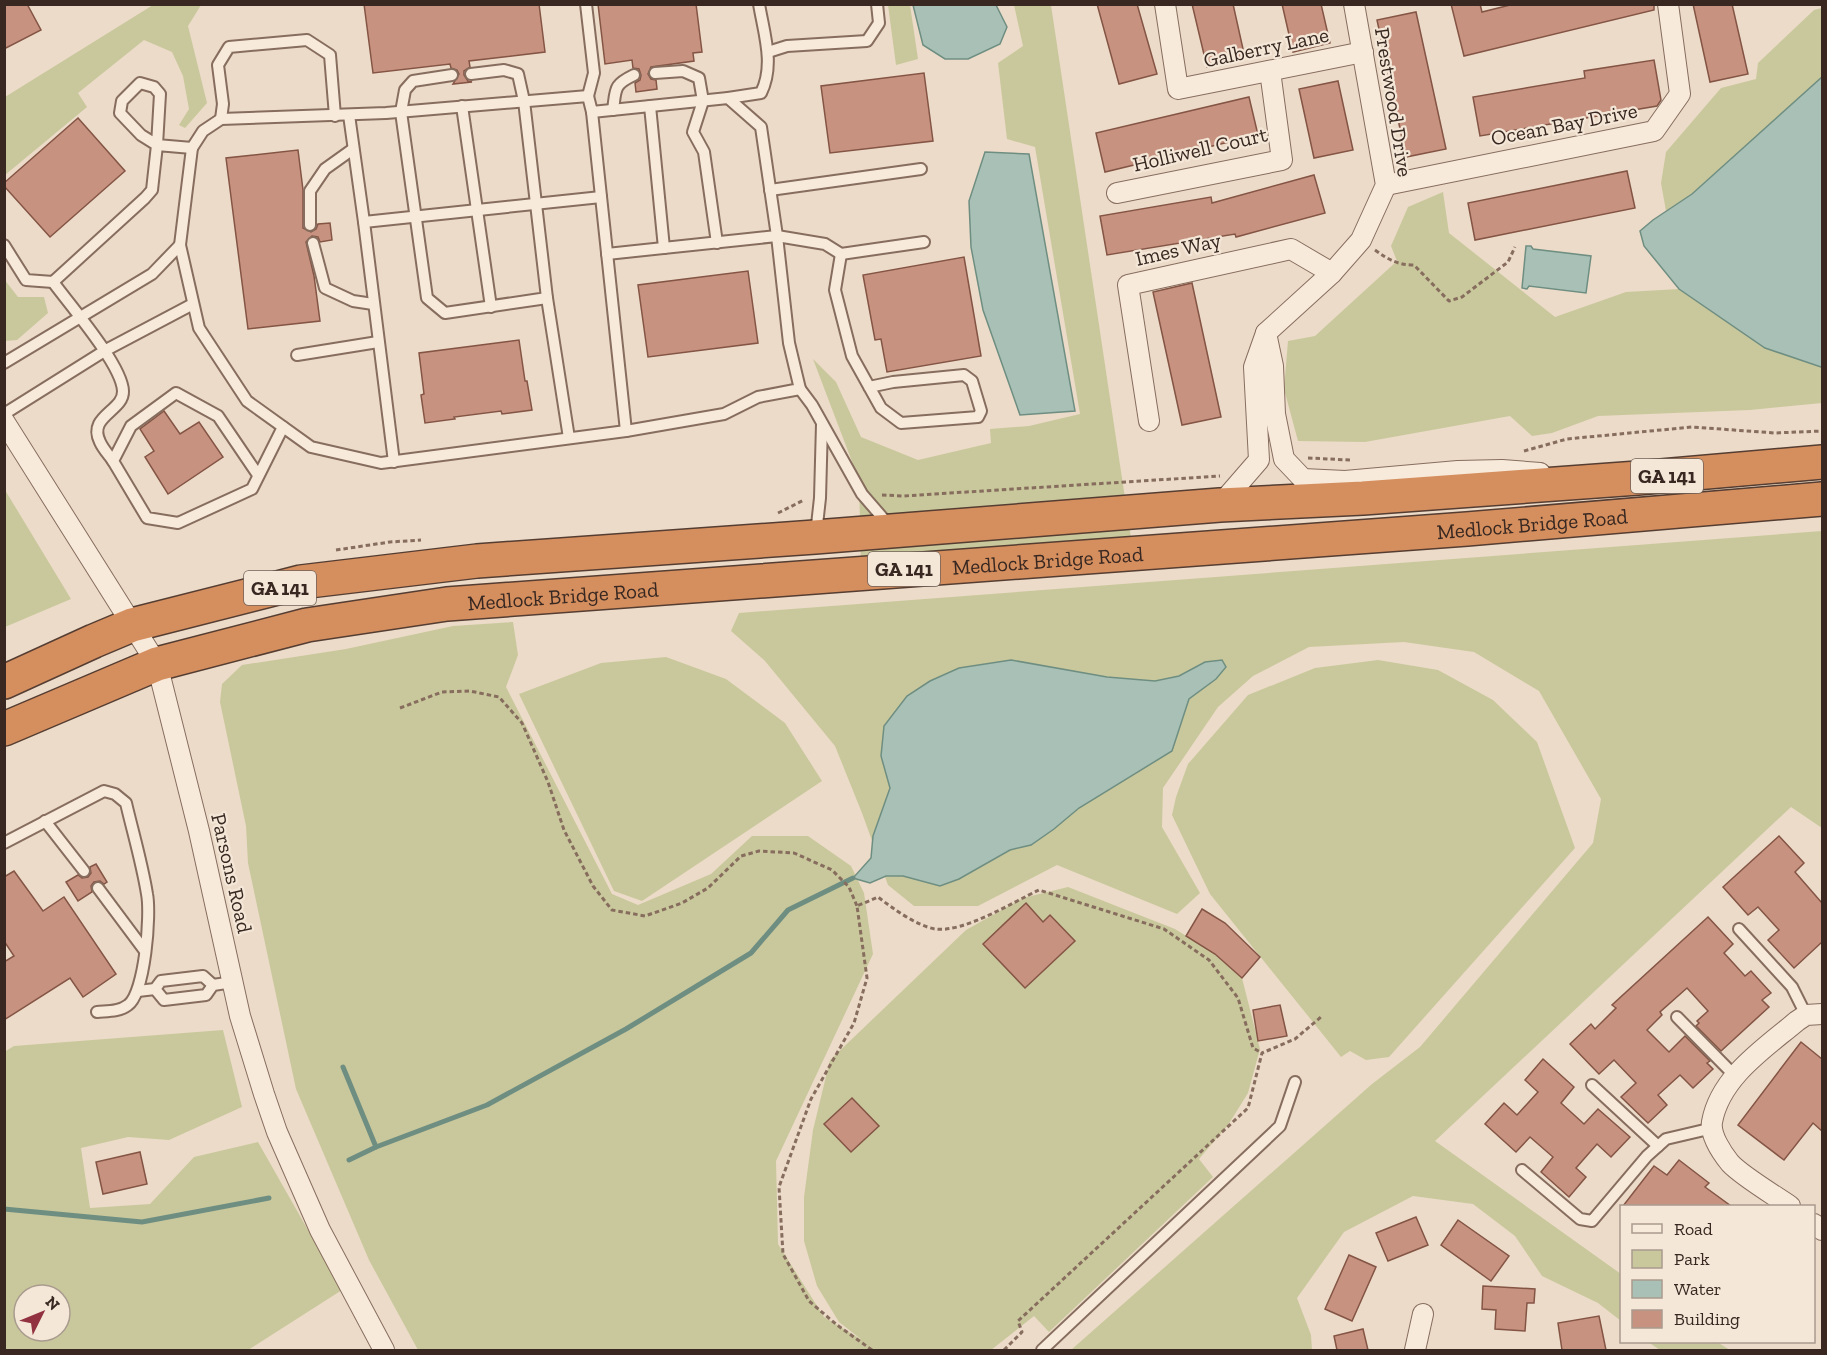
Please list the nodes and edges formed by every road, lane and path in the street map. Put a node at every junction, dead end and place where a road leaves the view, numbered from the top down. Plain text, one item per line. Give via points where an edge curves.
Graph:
1 (586, 4) edge
2 (759, 4) edge
3 (877, 4) edge
4 (1165, 4) edge
5 (1668, 4) edge
6 (1359, 5) edge
7 (768, 52) junction
8 (1364, 52) junction
9 (1270, 70) junction
10 (655, 72) dead end
11 (471, 74) dead end
12 (452, 75) dead end
13 (634, 75) dead end
14 (588, 96) junction
15 (728, 98) junction
16 (524, 101) junction
17 (703, 101) junction
18 (462, 106) junction
19 (650, 106) junction
20 (613, 110) junction
21 (401, 112) junction
22 (592, 112) junction
23 (349, 115) junction
24 (335, 116) junction
25 (221, 119) junction
26 (157, 145) junction
27 (192, 148) junction
28 (353, 149) junction
29 (921, 169) dead end
30 (1386, 185) junction
31 (770, 190) junction
32 (1117, 193) dead end
33 (601, 197) junction
34 (536, 204) junction
35 (476, 210) junction
36 (416, 216) junction
37 (364, 222) junction
38 (310, 225) dead end
39 (777, 236) junction
40 (1361, 240) junction
41 (924, 242) dead end
42 (313, 243) dead end
43 (717, 243) junction
44 (4, 245) edge
45 (180, 245) junction
46 (1515, 247) dead end
47 (664, 248) junction
48 (608, 254) junction
49 (841, 254) junction
50 (1332, 273) junction
51 (53, 282) junction
52 (547, 298) junction
53 (193, 304) junction
54 (374, 304) junction
55 (491, 308) junction
56 (80, 318) junction
57 (1266, 333) junction
58 (378, 342) junction
59 (106, 350) junction
60 (297, 355) dead end
61 (4, 363) edge
62 (869, 387) junction
63 (801, 389) junction
64 (4, 414) edge
65 (4, 421) edge
66 (1149, 421) dead end
67 (822, 424) junction
68 (283, 427) junction
69 (626, 430) junction
70 (569, 438) junction
71 (113, 461) junction
72 (394, 462) junction
73 (1822, 462) edge
74 (258, 475) junction
75 (1577, 483) junction
76 (1822, 499) edge
77 (1220, 505) junction
78 (893, 531) junction
79 (815, 537) junction
80 (132, 625) junction
81 (156, 664) junction
82 (4, 682) edge
83 (400, 708) dead end
84 (4, 729) edge
85 (45, 821) junction
86 (4, 843) edge
87 (84, 871) dead end
88 (98, 888) dead end
89 (858, 906) junction
90 (1738, 929) dead end
91 (145, 951) junction
92 (223, 984) junction
93 (155, 989) junction
94 (138, 992) junction
95 (97, 1012) dead end
96 (1818, 1014) edge
97 (1321, 1017) dead end
98 (1677, 1017) dead end
99 (1262, 1053) junction
100 (1735, 1076) junction
101 (1295, 1082) dead end
102 (1592, 1085) dead end
103 (1713, 1128) junction
104 (1658, 1146) junction
105 (1522, 1170) dead end
106 (1789, 1205) edge
107 (1423, 1314) dead end
108 (384, 1350) edge
109 (872, 1350) edge
110 (1004, 1350) edge
111 (1042, 1350) edge
112 (1415, 1350) edge

1 - 14 lane via 594,73
2 - 7 lane
3 - 7 lane via 879,23 867,41 786,46
4 - 9 street, Galberry Lane via 1178,89
5 - 30 street, Ocean Bay Drive via 1680,94 1654,131
6 - 8 street, Prestwood Drive
7 - 15 lane via 767,81 761,93
8 - 9 street, Galberry Lane
8 - 30 street, Prestwood Drive
9 - 32 street, Holliwell Court via 1281,160
10 - 17 lane via 683,71 699,78
11 - 16 lane via 504,70 518,74
12 - 21 lane via 413,81 405,90
13 - 20 lane via 620,81
14 - 16 lane
14 - 22 lane
15 - 17 lane
15 - 31 lane via 761,127
16 - 18 lane
16 - 34 lane
17 - 19 lane
17 - 43 lane via 693,132 704,152
18 - 21 lane
18 - 35 lane
19 - 20 lane
19 - 47 lane
20 - 22 lane
21 - 23 lane
21 - 36 lane
22 - 33 lane
23 - 24 lane
23 - 28 lane
24 - 25 lane
24 - 25 lane via 330,55 307,40 230,47 218,65
25 - 27 lane via 203,131
26 - 26 lane via 120,113 122,101 140,83 154,87 160,94
26 - 27 lane
26 - 51 lane via 152,190
27 - 45 lane
28 - 37 lane
28 - 38 lane via 325,170 310,191
29 - 31 lane
30 - 40 street, Prestwood Drive
31 - 39 lane
33 - 34 lane
33 - 48 lane
34 - 35 lane
34 - 52 lane
35 - 36 lane
35 - 55 lane
36 - 37 lane
36 - 55 lane via 427,298 445,313
37 - 54 lane
39 - 43 lane
39 - 49 lane via 825,244
39 - 63 lane via 789,343
40 - 46 path via 1390,261 1414,265 1449,301 1462,297 1508,262
40 - 50 street, Prestwood Drive
41 - 49 lane
42 - 54 lane via 325,288 353,301
43 - 47 lane
44 - 51 lane via 26,280
45 - 53 lane
45 - 56 lane via 152,274
47 - 48 lane
48 - 69 lane
49 - 62 lane via 835,290 852,356
50 - 57 street, Prestwood Drive
50 - 66 street, Imes Way via 1291,249 1128,285
51 - 56 lane
52 - 55 lane
52 - 70 lane
53 - 59 lane
53 - 68 lane via 199,328 247,401
54 - 58 lane
56 - 59 lane
56 - 61 lane
57 - 75 street, Medlock Bridge Road via 1284,459 1304,478 1344,481 1502,470 1535,472
57 - 77 street, Prestwood Drive via 1254,367 1259,459
58 - 60 lane
58 - 72 lane
59 - 64 lane
59 - 71 lane via 124,392 98,427 99,440
62 - 62 lane via 880,408 902,423 978,417 981,411 972,381 964,375
63 - 67 lane
63 - 69 lane via 758,397 724,414
65 - 80 street, Parsons Road
67 - 78 lane via 862,494
67 - 79 lane
68 - 72 lane via 311,447 381,464
68 - 74 lane
69 - 70 lane
70 - 72 lane
71 - 74 lane via 147,518 178,523 252,489
71 - 74 lane via 131,426 176,393 218,416
73 - 75 highway, Medlock Bridge Road / GA 141
75 - 77 highway, Medlock Bridge Road / GA 141
76 - 81 highway, Medlock Bridge Road / GA 141 via 447,604 307,625
77 - 78 highway, Medlock Bridge Road / GA 141
78 - 79 highway, Medlock Bridge Road / GA 141
79 - 80 highway, Medlock Bridge Road / GA 141 via 477,561 301,582
80 - 81 street, Parsons Road
80 - 82 highway, Medlock Bridge Road / GA 141
81 - 84 highway, Medlock Bridge Road / GA 141
81 - 92 street, Parsons Road via 199,831
83 - 89 path via 442,692 470,690 499,697 522,723 564,830 593,886 612,910 645,916 682,903 708,888 741,856 759,851 794,853 832,870 849,887
85 - 86 lane
85 - 87 lane
85 - 91 lane via 104,791 126,803 148,896
88 - 91 lane
89 - 99 path via 878,897 901,914 935,929 962,927 1039,890 1164,929 1209,960 1238,998 1253,1048
89 - 109 path via 867,978 854,1023 811,1099 779,1187 783,1254 809,1301
90 - 96 lane
91 - 94 lane
92 - 93 lane via 203,976 161,981
92 - 93 lane via 206,995 164,1000
92 - 108 street, Parsons Road via 240,1016 277,1132 320,1230
93 - 94 lane
94 - 95 lane via 129,1005
96 - 100 street via 1751,1060
97 - 99 path via 1295,1039
98 - 100 lane
99 - 110 path via 1248,1108 1018,1321 1022,1332
100 - 103 street via 1721,1098
101 - 111 lane via 1280,1126
102 - 104 lane
103 - 104 lane via 1666,1139
103 - 106 street via 1718,1146 1731,1164
104 - 105 lane via 1592,1221 1580,1219
107 - 112 street

